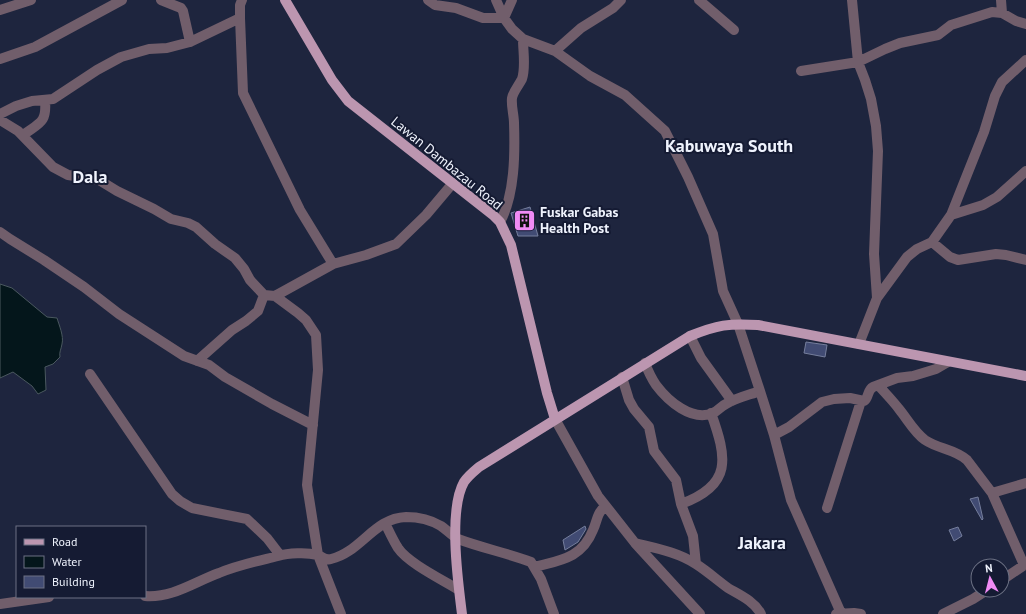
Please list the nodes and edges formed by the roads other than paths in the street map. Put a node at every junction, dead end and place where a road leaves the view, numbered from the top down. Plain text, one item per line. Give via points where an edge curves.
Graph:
1 (31, 0) edge
2 (122, 0) edge
3 (161, 0) edge
4 (242, 0) edge
5 (285, 0) edge
6 (428, 0) edge
7 (496, 0) edge
8 (512, 0) edge
9 (621, 0) edge
10 (698, 0) edge
11 (852, 0) edge
12 (1001, 0) edge
13 (0, 10) edge
14 (1002, 13) junction
15 (240, 18) junction
16 (504, 18) junction
17 (1026, 24) edge
18 (734, 30) dead end
19 (523, 39) junction
20 (190, 42) junction
21 (555, 51) junction
22 (0, 59) edge
23 (1026, 60) edge
24 (858, 62) junction
25 (801, 71) dead end
26 (45, 101) junction
27 (0, 114) edge
28 (0, 120) edge
29 (23, 134) junction
30 (1026, 172) edge
31 (453, 183) junction
32 (951, 215) junction
33 (500, 222) junction
34 (0, 232) edge
35 (932, 242) junction
36 (1026, 260) edge
37 (333, 264) junction
38 (264, 295) junction
39 (275, 296) junction
40 (877, 298) junction
41 (738, 324) junction
42 (690, 336) junction
43 (859, 344) junction
44 (197, 361) junction
45 (948, 362) junction
46 (645, 364) junction
47 (90, 374) dead end
48 (1026, 376) edge
49 (622, 377) junction
50 (879, 386) junction
51 (760, 391) junction
52 (732, 401) junction
53 (862, 401) junction
54 (711, 413) junction
55 (555, 419) junction
56 (314, 425) junction
57 (774, 435) junction
58 (1026, 483) edge
59 (992, 493) junction
60 (681, 504) junction
61 (605, 506) junction
62 (827, 508) dead end
63 (385, 523) junction
64 (456, 538) junction
65 (635, 542) junction
66 (280, 555) junction
67 (318, 555) junction
68 (696, 564) junction
69 (1025, 564) edge
70 (535, 567) junction
71 (1010, 574) edge
72 (459, 590) junction
73 (146, 596) edge
74 (42, 598) edge
75 (975, 598) edge
76 (0, 604) edge
77 (341, 614) edge
78 (462, 614) edge
79 (554, 614) edge
80 (700, 614) edge
81 (761, 614) edge
82 (839, 614) edge
83 (861, 614) edge
84 (942, 614) edge

1 - 13 street
2 - 22 street via 35,47
3 - 20 street via 183,10
4 - 15 street
5 - 31 main road, Lawan Dambazau Road via 332,80 348,101
6 - 16 street via 435,5 456,8 483,18
7 - 16 street
8 - 16 street
9 - 21 street via 581,28
10 - 18 street
11 - 24 street
12 - 14 street
14 - 17 street
14 - 24 street via 983,14 951,25 938,35 900,43
15 - 20 street
15 - 37 street via 243,93 300,210
16 - 19 street
19 - 21 street
19 - 33 street via 523,74 512,97 515,157 504,214
20 - 26 street via 121,57 53,99
21 - 41 street via 590,76 625,95 665,131 713,234 723,291
23 - 32 street via 1002,82 995,96 984,132
24 - 25 street
24 - 40 street via 876,126 878,152 874,254
26 - 27 street via 32,101
26 - 29 street via 46,113 42,121
28 - 29 street
29 - 38 street via 59,171 99,180 171,219 196,227 235,258
30 - 32 street via 997,197 983,205
31 - 33 main road, Lawan Dambazau Road
31 - 37 street via 396,244
32 - 35 street
33 - 55 main road, Lawan Dambazau Road via 511,245
34 - 44 street via 50,264 119,314 184,356
35 - 36 street via 950,257 958,260 996,254
35 - 40 street via 907,257
37 - 39 street
38 - 39 street
38 - 44 street via 258,311
39 - 56 street via 306,320 316,335 318,370
40 - 43 street
41 - 42 main road via 722,325
41 - 43 main road via 758,325
41 - 51 street
42 - 46 main road
42 - 52 street via 701,358
43 - 45 main road
44 - 56 street via 209,365 272,404
45 - 48 main road
45 - 50 street via 936,369 897,378
46 - 49 main road
46 - 54 street via 656,384 679,407 703,415
47 - 66 street via 172,494 192,508 247,519
49 - 55 main road
49 - 60 street via 629,400 649,427 654,451 676,480
50 - 53 street via 871,388 866,400
50 - 59 street via 923,438 933,445 962,455
51 - 52 street
51 - 57 street
52 - 54 street
53 - 57 street via 850,398 822,402
53 - 62 street
54 - 60 street via 722,452 720,475 703,494
55 - 61 street
55 - 64 main road via 469,476 457,501
56 - 67 street via 307,484
57 - 82 street via 791,500
58 - 59 street
59 - 69 street
60 - 68 street via 693,536
61 - 65 street
61 - 70 street via 598,513 587,543 575,554
63 - 64 street via 393,518 417,518 441,526
63 - 67 street via 348,552 330,559
63 - 72 street via 405,556
64 - 70 street via 531,562
64 - 72 main road
65 - 68 street via 658,548
65 - 80 street
66 - 67 street
66 - 73 street via 219,572 175,592 161,596
67 - 77 street
68 - 81 street via 755,605
69 - 71 street
70 - 79 street
72 - 78 main road
74 - 76 street
75 - 84 street
82 - 83 street

